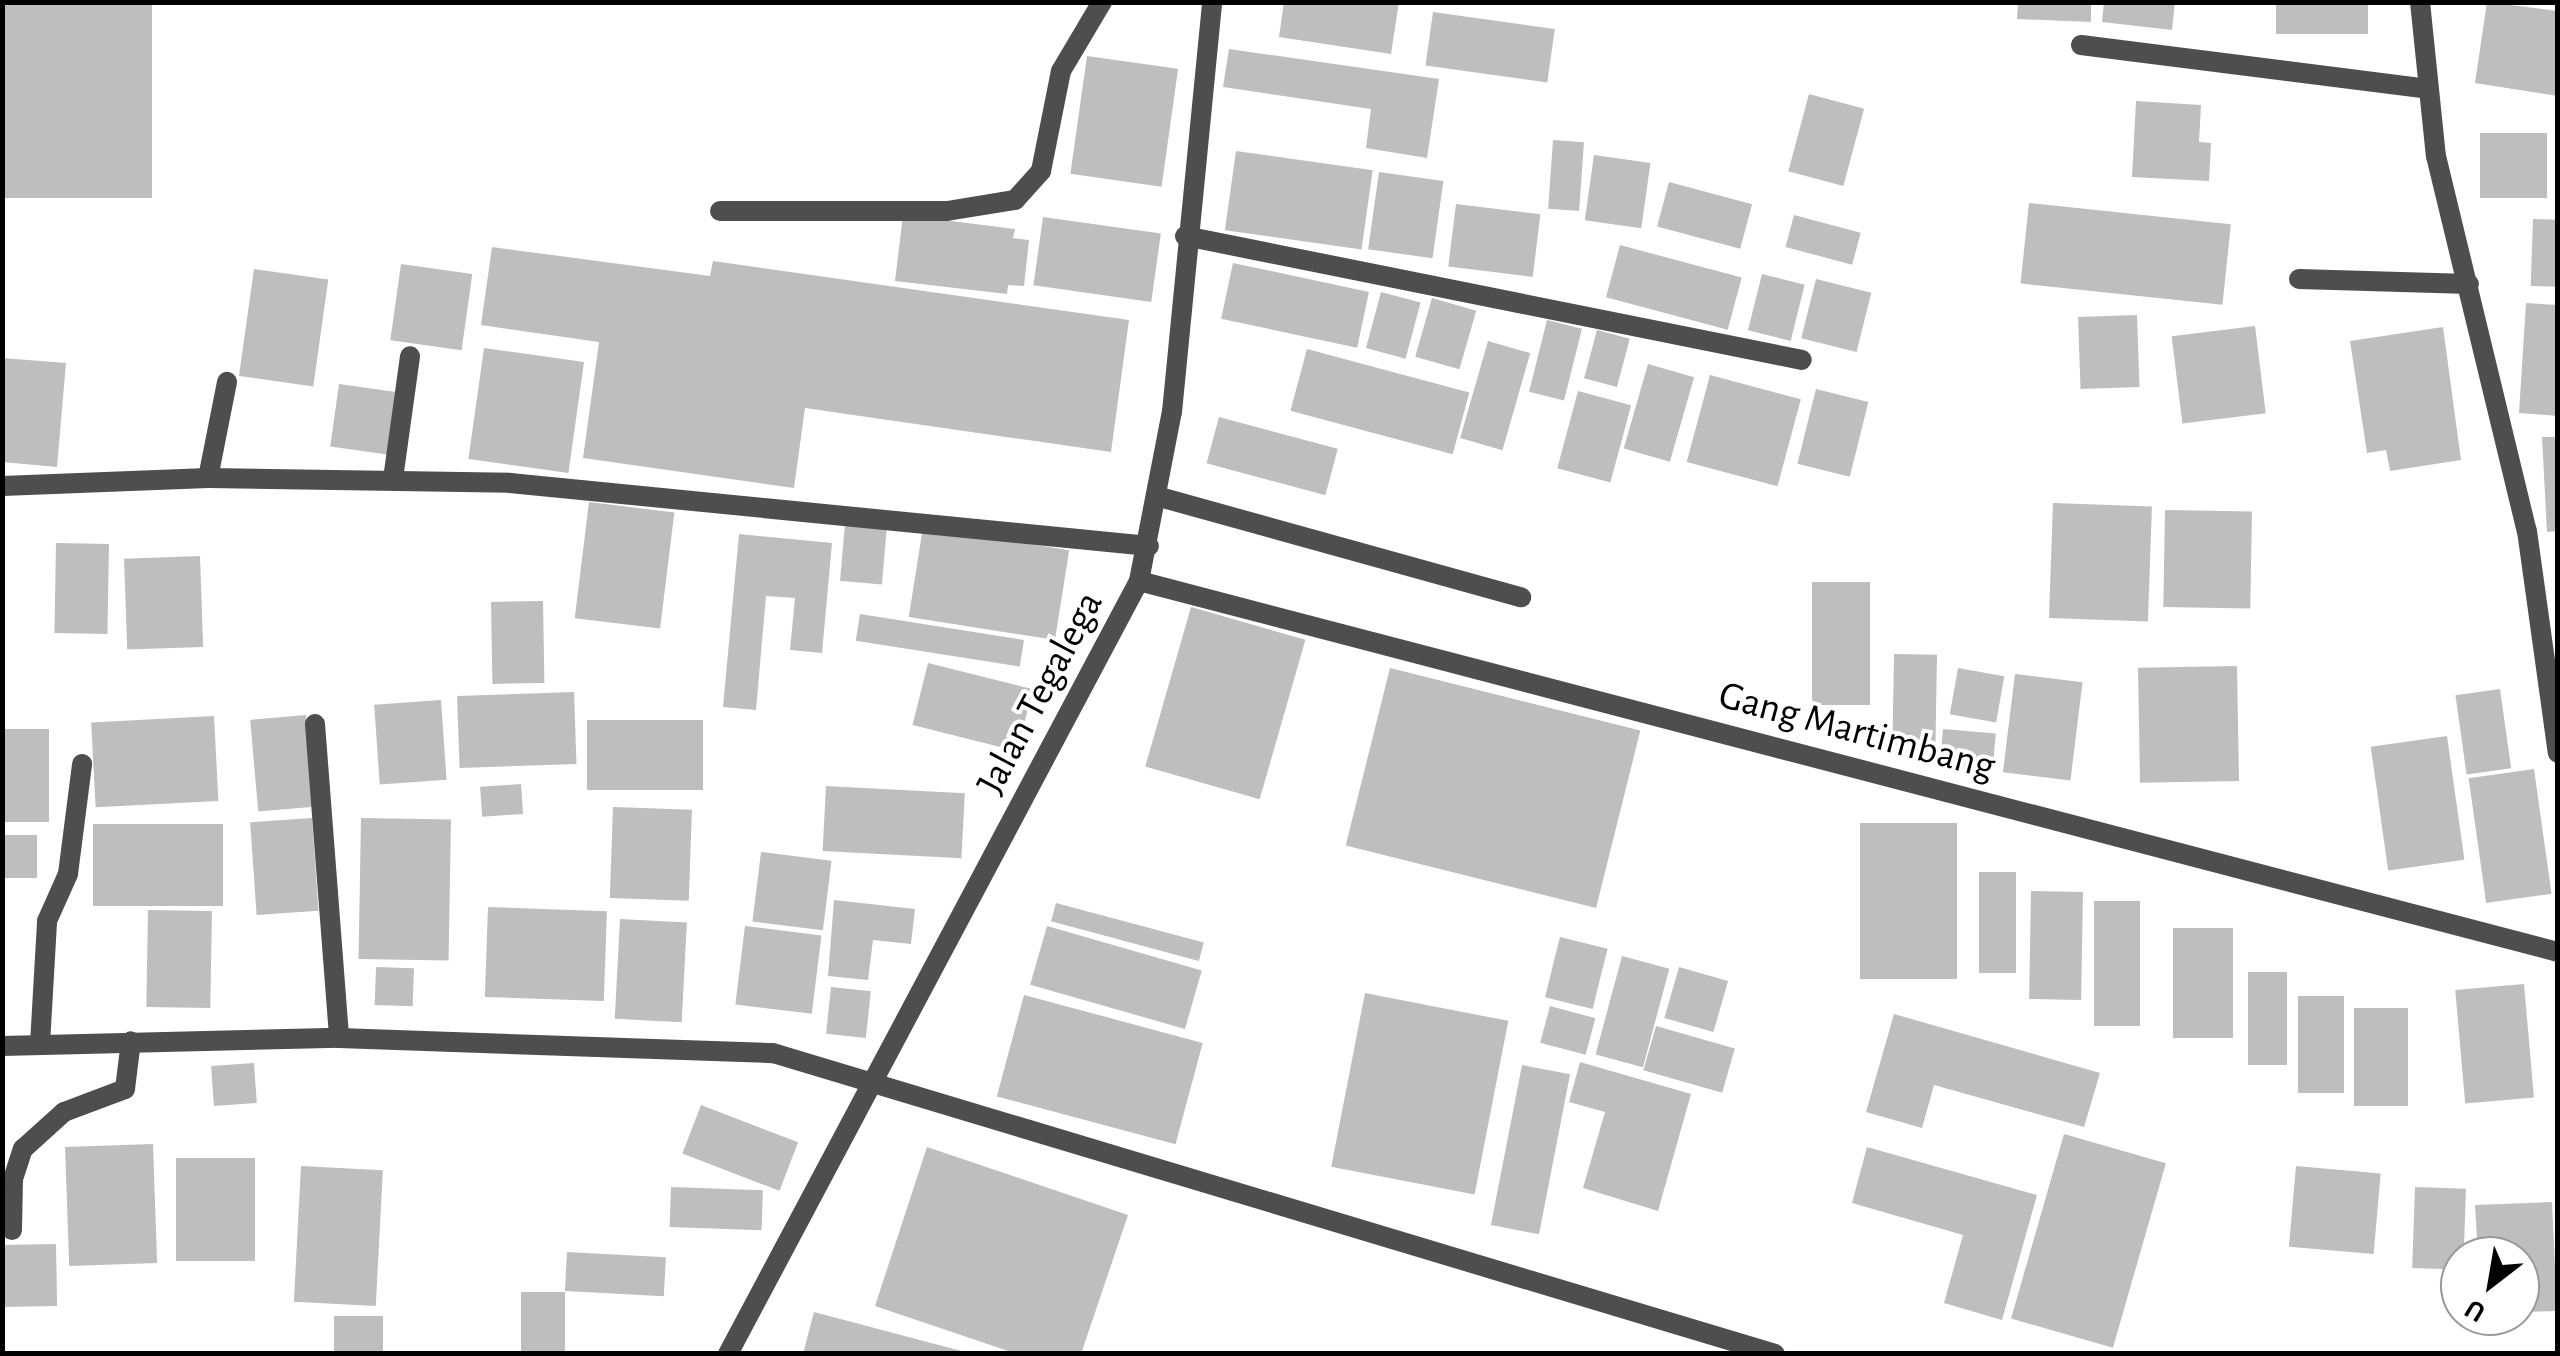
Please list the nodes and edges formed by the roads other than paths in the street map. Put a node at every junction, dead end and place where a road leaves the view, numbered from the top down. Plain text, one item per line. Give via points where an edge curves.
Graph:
1 (1102, 2) edge
2 (1212, 2) edge
3 (2420, 2) edge
4 (2082, 44) dead end
5 (2428, 88) junction
6 (720, 211) dead end
7 (1185, 236) junction
8 (2299, 279) dead end
9 (2469, 284) junction
10 (410, 356) dead end
11 (1802, 360) dead end
12 (226, 382) dead end
13 (208, 478) junction
14 (392, 479) junction
15 (2, 486) edge
16 (1156, 496) junction
17 (1149, 546) junction
18 (1139, 581) junction
19 (1521, 597) dead end
20 (315, 724) dead end
21 (2558, 752) edge
22 (82, 764) dead end
23 (2558, 952) edge
24 (338, 1038) junction
25 (131, 1041) junction
26 (40, 1044) junction
27 (2, 1046) edge
28 (874, 1085) junction
29 (12, 1230) dead end
30 (728, 1354) edge
31 (1775, 1354) edge

1 - 6 street via 1061,70 1041,171 1015,200 946,212
2 - 7 street, Jalan Tegalega
3 - 5 street
4 - 5 street
5 - 9 street via 2436,156
7 - 11 street
7 - 16 street, Jalan Tegalega via 1172,412
8 - 9 street
9 - 21 street via 2527,531
10 - 14 street
12 - 13 street
13 - 14 street
13 - 15 street
14 - 17 street via 510,483
16 - 17 street, Jalan Tegalega
16 - 19 street
17 - 18 street, Jalan Tegalega
18 - 23 street, Gang Martimbang
18 - 28 street, Jalan Tegalega
20 - 24 street
22 - 26 street via 68,874 48,921
24 - 25 street
24 - 28 street via 773,1053
25 - 26 street
25 - 29 street via 125,1090 64,1112 23,1149 13,1179
26 - 27 street
28 - 30 street, Jalan Tegalega
28 - 31 street

